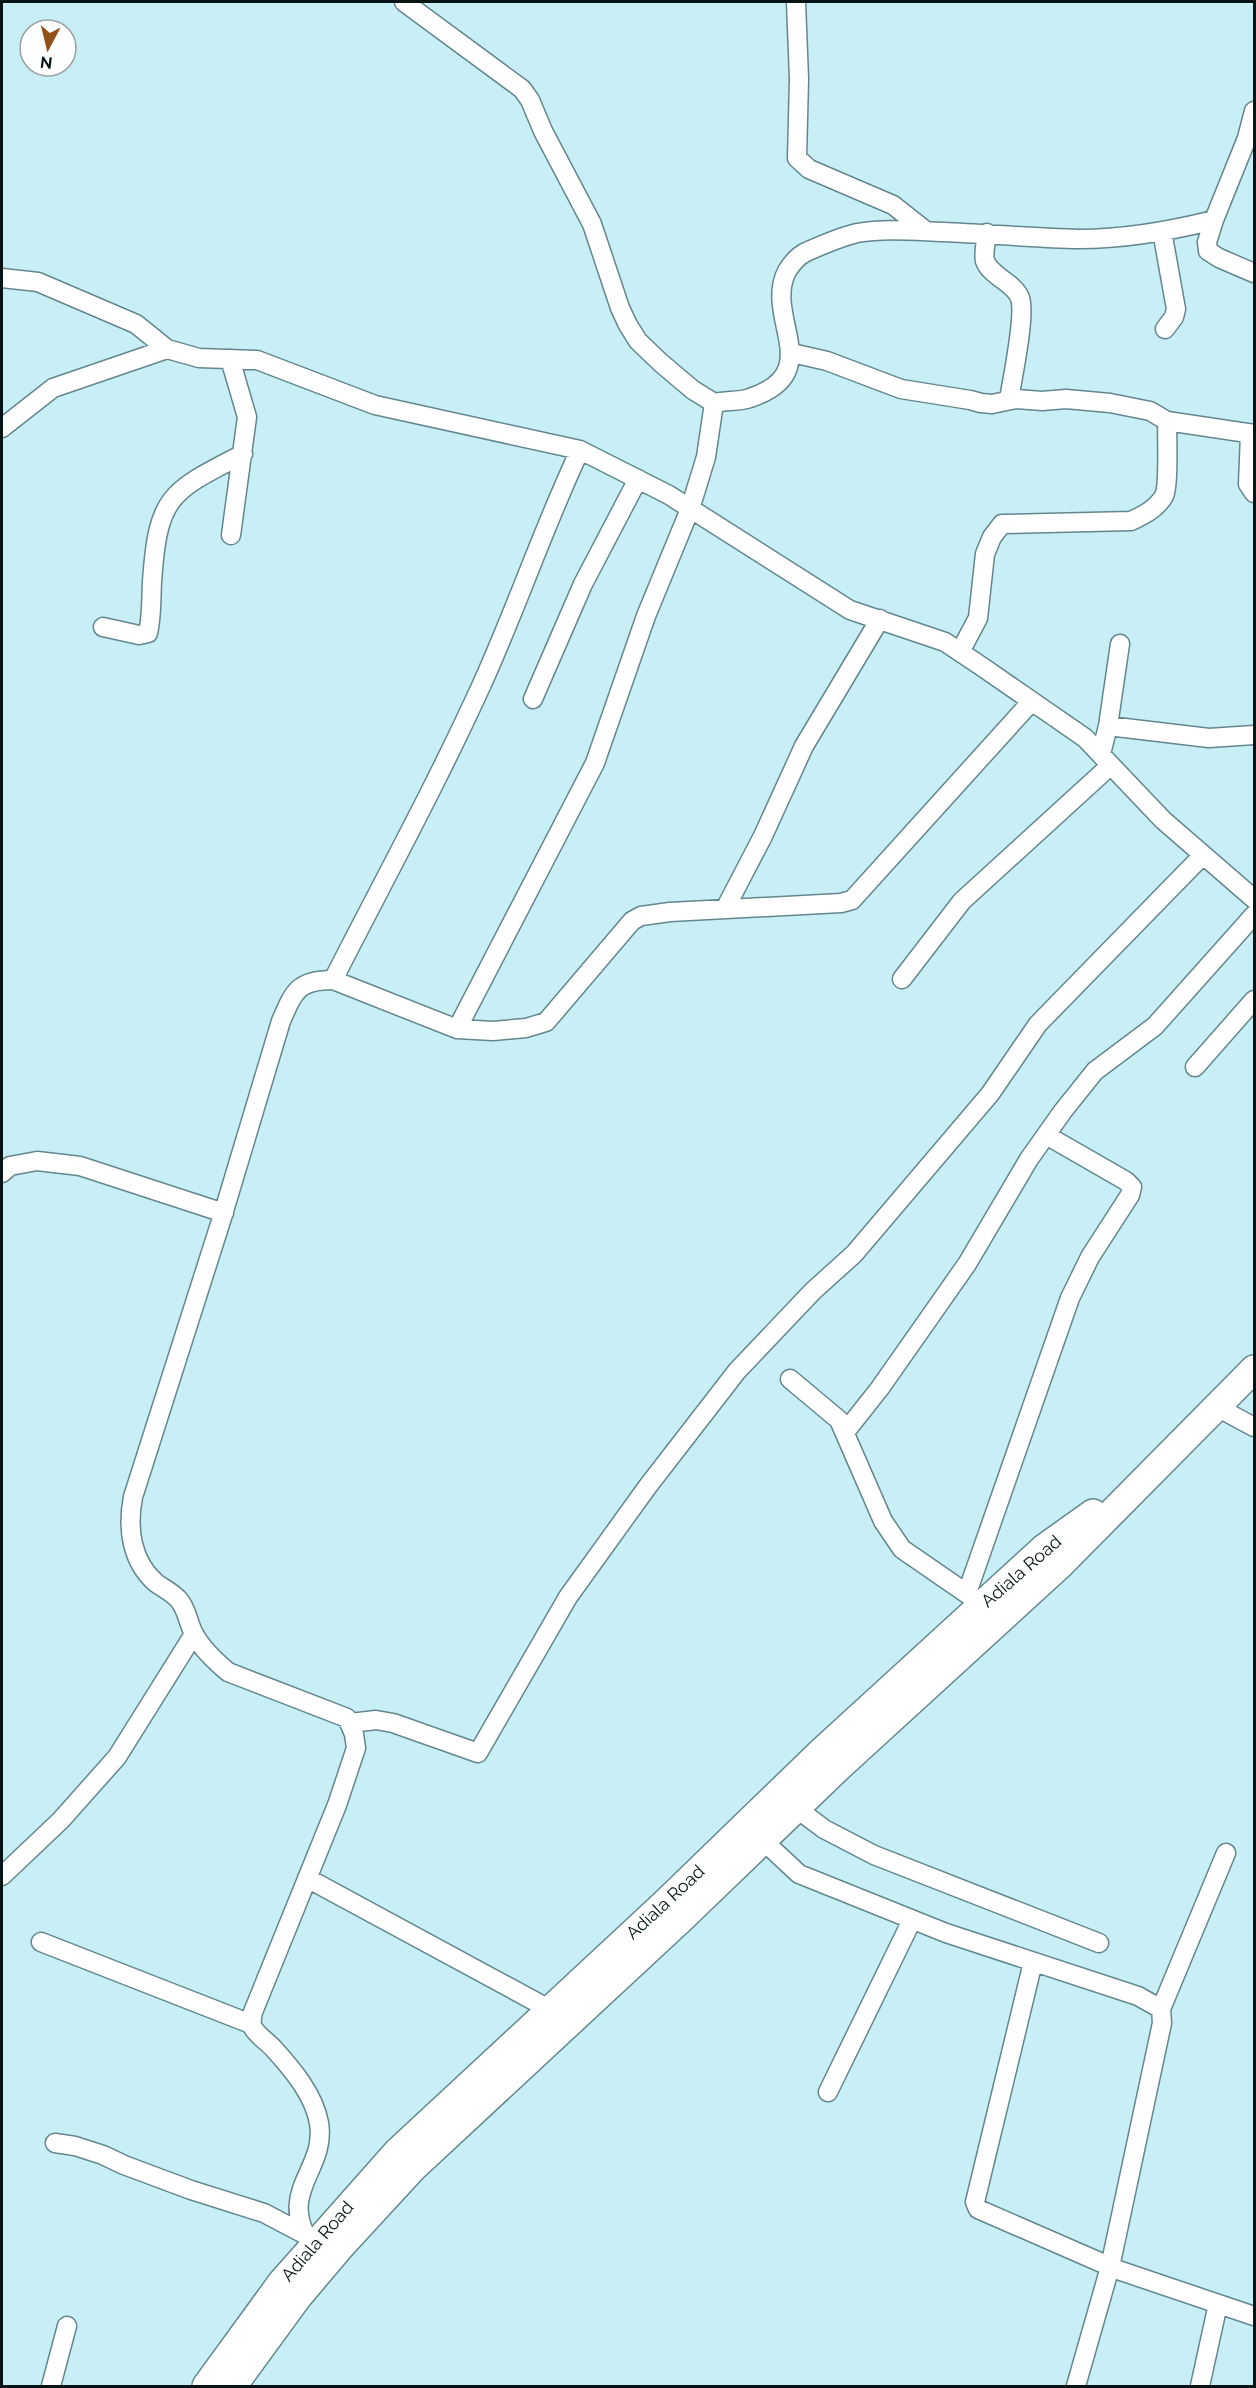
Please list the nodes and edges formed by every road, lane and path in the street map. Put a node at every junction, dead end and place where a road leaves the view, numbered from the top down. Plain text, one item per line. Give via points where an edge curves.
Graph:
1 (404, 2) edge
2 (796, 2) edge
3 (1254, 111) edge
4 (1214, 220) junction
5 (926, 231) junction
6 (1162, 231) junction
7 (987, 233) junction
8 (1254, 273) edge
9 (2, 278) edge
10 (1165, 329) dead end
11 (167, 349) junction
12 (792, 353) junction
13 (230, 359) junction
14 (1010, 400) junction
15 (714, 403) junction
16 (1167, 421) junction
17 (2, 428) edge
18 (1252, 434) edge
19 (580, 450) junction
20 (243, 454) junction
21 (638, 479) junction
22 (1254, 493) edge
23 (690, 509) junction
24 (231, 535) dead end
25 (880, 620) junction
26 (103, 627) dead end
27 (1120, 644) dead end
28 (960, 652) junction
29 (533, 699) dead end
30 (1032, 701) junction
31 (1108, 726) junction
32 (1254, 735) edge
33 (1106, 760) junction
34 (1203, 855) junction
35 (1254, 898) edge
36 (725, 909) junction
37 (1254, 915) edge
38 (902, 979) dead end
39 (333, 980) junction
40 (1254, 1000) edge
41 (457, 1029) junction
42 (1195, 1066) dead end
43 (1046, 1135) junction
44 (2, 1173) edge
45 (224, 1213) junction
46 (1254, 1369) edge
47 (790, 1379) dead end
48 (1217, 1407) junction
49 (1254, 1427) edge
50 (846, 1431) junction
51 (1166, 1459) junction
52 (975, 1599) junction
53 (194, 1634) junction
54 (350, 1724) junction
55 (796, 1808) junction
56 (755, 1832) junction
57 (1226, 1853) dead end
58 (2, 1876) edge
59 (308, 1878) junction
60 (912, 1920) junction
61 (41, 1942) dead end
62 (1099, 1942) dead end
63 (1032, 1962) junction
64 (549, 2009) junction
65 (1161, 2009) junction
66 (251, 2024) junction
67 (828, 2092) dead end
68 (55, 2143) dead end
69 (308, 2240) junction
70 (1110, 2267) junction
71 (1218, 2304) junction
72 (1254, 2316) edge
73 (67, 2326) dead end
74 (51, 2386) edge
75 (206, 2386) edge
76 (233, 2386) edge
77 (1076, 2386) edge
78 (1200, 2386) edge

1 - 15 street via 522,89 592,224 628,326 661,363
2 - 5 street via 797,158 809,169 893,205
3 - 4 street
4 - 6 street
4 - 8 street via 1208,250
5 - 7 street
5 - 12 street via 855,234 802,253 791,263 781,289
6 - 7 street via 1079,239
6 - 10 street via 1176,309
7 - 14 street via 985,261 1020,298 1022,314
9 - 11 street via 38,282 136,324
11 - 13 street via 199,358
11 - 17 street via 53,388
12 - 14 street via 827,361 901,389 981,404
12 - 15 street via 785,374 774,386 751,398
13 - 19 street via 257,360 375,405
13 - 20 street via 247,417
14 - 16 street via 1110,403 1150,411
15 - 23 street via 706,457
16 - 18 street
16 - 28 street via 1165,494 1143,515 1131,521 1002,524 985,554 978,618
18 - 22 street via 1248,484
19 - 21 street
19 - 39 street via 482,683
20 - 24 street
20 - 26 street via 197,478 165,507 154,551 148,633 139,635
21 - 23 street
21 - 29 street via 583,584
23 - 25 street via 850,610
23 - 41 street via 646,616 595,763
25 - 28 street via 945,642
25 - 36 street via 804,746
27 - 31 street
28 - 30 street
30 - 33 street via 1085,738
30 - 36 street via 852,900
31 - 32 street via 1209,738
31 - 33 street
33 - 34 street
33 - 38 street via 962,901
34 - 35 street
34 - 54 street via 1038,1024 990,1094 854,1254 737,1371 568,1597 478,1753 376,1719
36 - 41 street via 670,912 632,921 546,1022 492,1031
37 - 43 street via 1155,1026 1095,1071
39 - 41 street
39 - 45 street via 301,985 281,1021
40 - 42 street
43 - 50 street via 967,1264
43 - 52 street via 1132,1187 1070,1298
44 - 45 street via 10,1166 37,1161 80,1166
45 - 53 street via 131,1510 133,1546 144,1571 179,1600
46 - 48 main road, Adiala Road
47 - 50 street via 839,1420
48 - 49 street
48 - 51 main road, Adiala Road
50 - 52 street via 894,1540
51 - 52 main road, Adiala Road
51 - 55 main road, Adiala Road via 1060,1565
52 - 56 main road, Adiala Road via 822,1751
53 - 54 street via 213,1660 228,1672 347,1718
53 - 58 street via 117,1757
54 - 59 street via 356,1748
55 - 56 main road, Adiala Road
55 - 62 street via 824,1829 874,1855
56 - 60 street via 799,1874
56 - 64 main road, Adiala Road via 664,1904
56 - 76 main road, Adiala Road via 413,2168 298,2297
57 - 65 street
59 - 64 street
59 - 66 street
60 - 63 street
60 - 67 street
61 - 66 street
63 - 65 street via 1138,1996
63 - 70 street via 975,2202 978,2209
64 - 69 main road, Adiala Road
65 - 70 street via 1162,2023
66 - 69 street via 305,2089 320,2125 318,2146 298,2201
68 - 69 street via 103,2155 191,2190 264,2213
69 - 75 main road, Adiala Road
70 - 71 street
70 - 77 street
71 - 72 street
71 - 78 street
73 - 74 street

